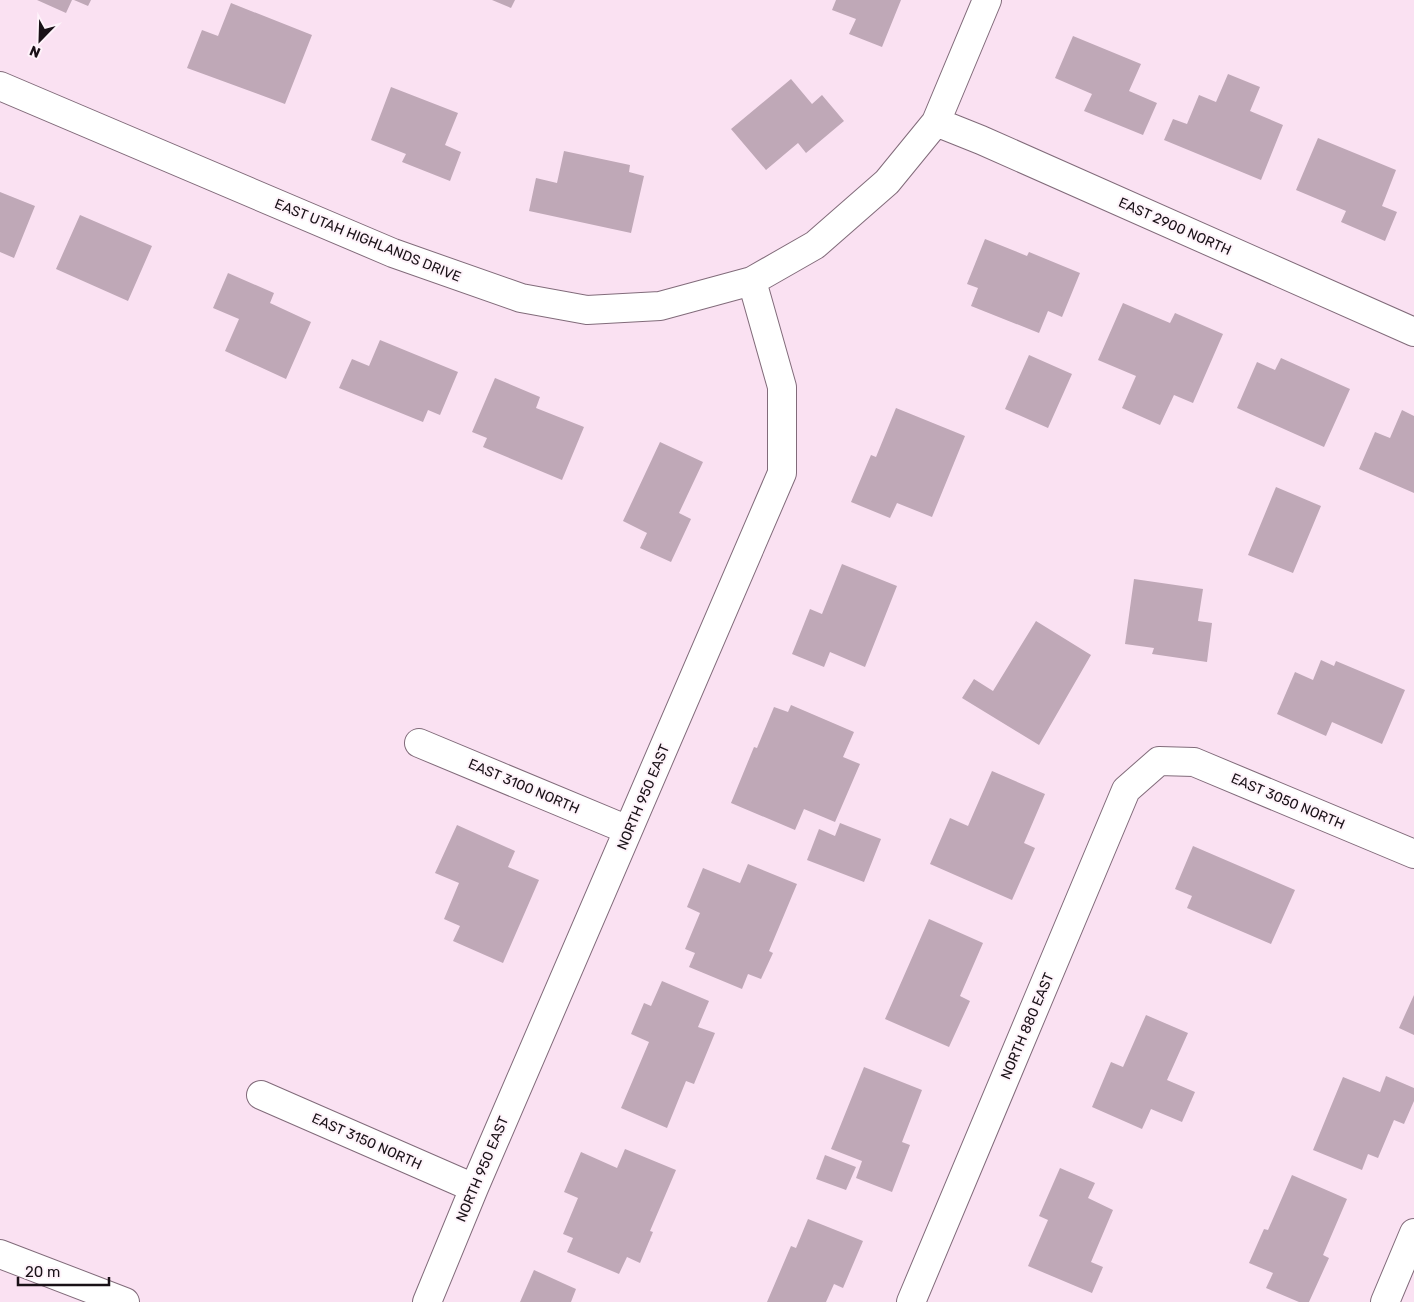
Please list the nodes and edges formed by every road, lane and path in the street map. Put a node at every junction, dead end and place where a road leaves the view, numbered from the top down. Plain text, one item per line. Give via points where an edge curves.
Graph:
1 (987, 0) edge
2 (0, 86) edge
3 (936, 122) junction
4 (752, 282) junction
5 (1414, 332) edge
6 (419, 743) dead end
7 (1159, 761) joint
8 (628, 830) junction
9 (1414, 854) edge
10 (261, 1095) dead end
11 (474, 1188) junction
12 (1414, 1233) edge
13 (0, 1254) edge
14 (125, 1302) edge
15 (427, 1302) edge
16 (911, 1302) edge
17 (1385, 1302) edge

1 - 3 street, EAST UTAH HIGHLANDS DRIVE
2 - 4 street, EAST UTAH HIGHLANDS DRIVE via 393,253 520,298 587,310 660,306
3 - 4 street, EAST UTAH HIGHLANDS DRIVE via 887,182 816,245
3 - 5 street, EAST 2900 NORTH
4 - 8 street, NORTH 950 EAST via 782,387 782,473
6 - 8 street, EAST 3100 NORTH
7 - 9 street, EAST 3050 NORTH via 1194,762
7 - 16 street, NORTH 880 EAST via 1126,790
8 - 11 street, NORTH 950 EAST
10 - 11 street, EAST 3150 NORTH
11 - 15 street, NORTH 950 EAST
12 - 17 street
13 - 14 street

